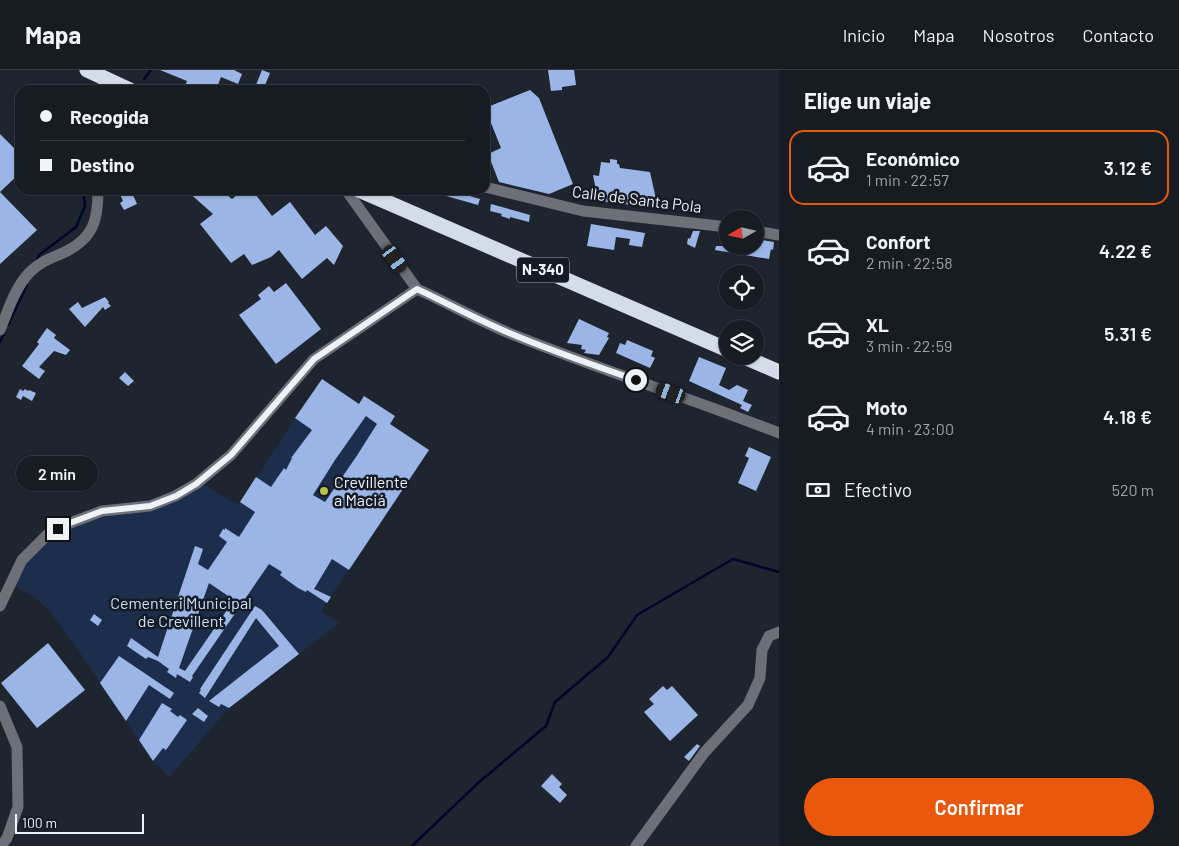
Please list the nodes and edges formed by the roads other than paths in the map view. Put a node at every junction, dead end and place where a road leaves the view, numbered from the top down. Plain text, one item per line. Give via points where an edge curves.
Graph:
1 (87, 70) edge
2 (119, 85) edge
3 (490, 188) edge
4 (98, 195) edge
5 (350, 195) edge
6 (371, 195) edge
7 (719, 226) edge
8 (764, 232) edge
9 (779, 235) edge
10 (417, 289) junction
11 (0, 330) edge
12 (719, 346) edge
13 (763, 365) edge
14 (779, 372) edge
15 (779, 433) edge
16 (1, 601) edge
17 (779, 632) edge
18 (0, 706) edge
19 (0, 846) edge
20 (636, 846) edge

1 - 2 highway
3 - 7 street, Calle de Santa Pola via 583,211
4 - 11 street via 93,228 82,241 28,273
5 - 10 street
6 - 12 highway, N-340
8 - 9 street
10 - 15 street via 508,332
10 - 16 street via 314,359 231,455 196,484 150,506 102,511 47,536 22,560
13 - 14 highway
17 - 20 street via 769,636 762,650 760,678 748,705 704,754
18 - 19 street via 17,747 18,807

